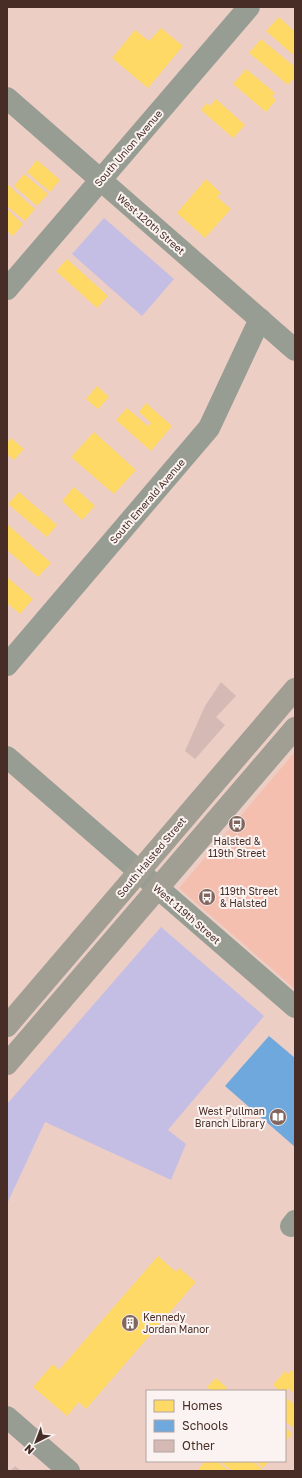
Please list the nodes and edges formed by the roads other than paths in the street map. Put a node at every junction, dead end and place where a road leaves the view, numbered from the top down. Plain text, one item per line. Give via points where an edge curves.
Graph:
1 (249, 7) edge
2 (7, 98) edge
3 (101, 180) junction
4 (7, 289) edge
5 (260, 319) junction
6 (295, 350) edge
7 (7, 665) edge
8 (295, 688) edge
9 (295, 728) edge
10 (7, 757) edge
11 (138, 872) junction
12 (158, 889) junction
13 (295, 1008) edge
14 (7, 1026) edge
15 (7, 1064) edge
16 (7, 1417) edge
17 (69, 1471) edge

1 - 3 street, South Union Avenue
2 - 3 street, West 120th Street
3 - 4 street, South Union Avenue
3 - 5 street, West 120th Street
5 - 6 street, West 120th Street
5 - 7 street, South Emerald Avenue via 209,428
8 - 11 main road, South Halsted Street
9 - 12 main road
10 - 11 street, West 119th Street
11 - 12 street, West 119th Street
11 - 14 main road, South Halsted Street
12 - 13 street, West 119th Street
12 - 15 main road
16 - 17 street

